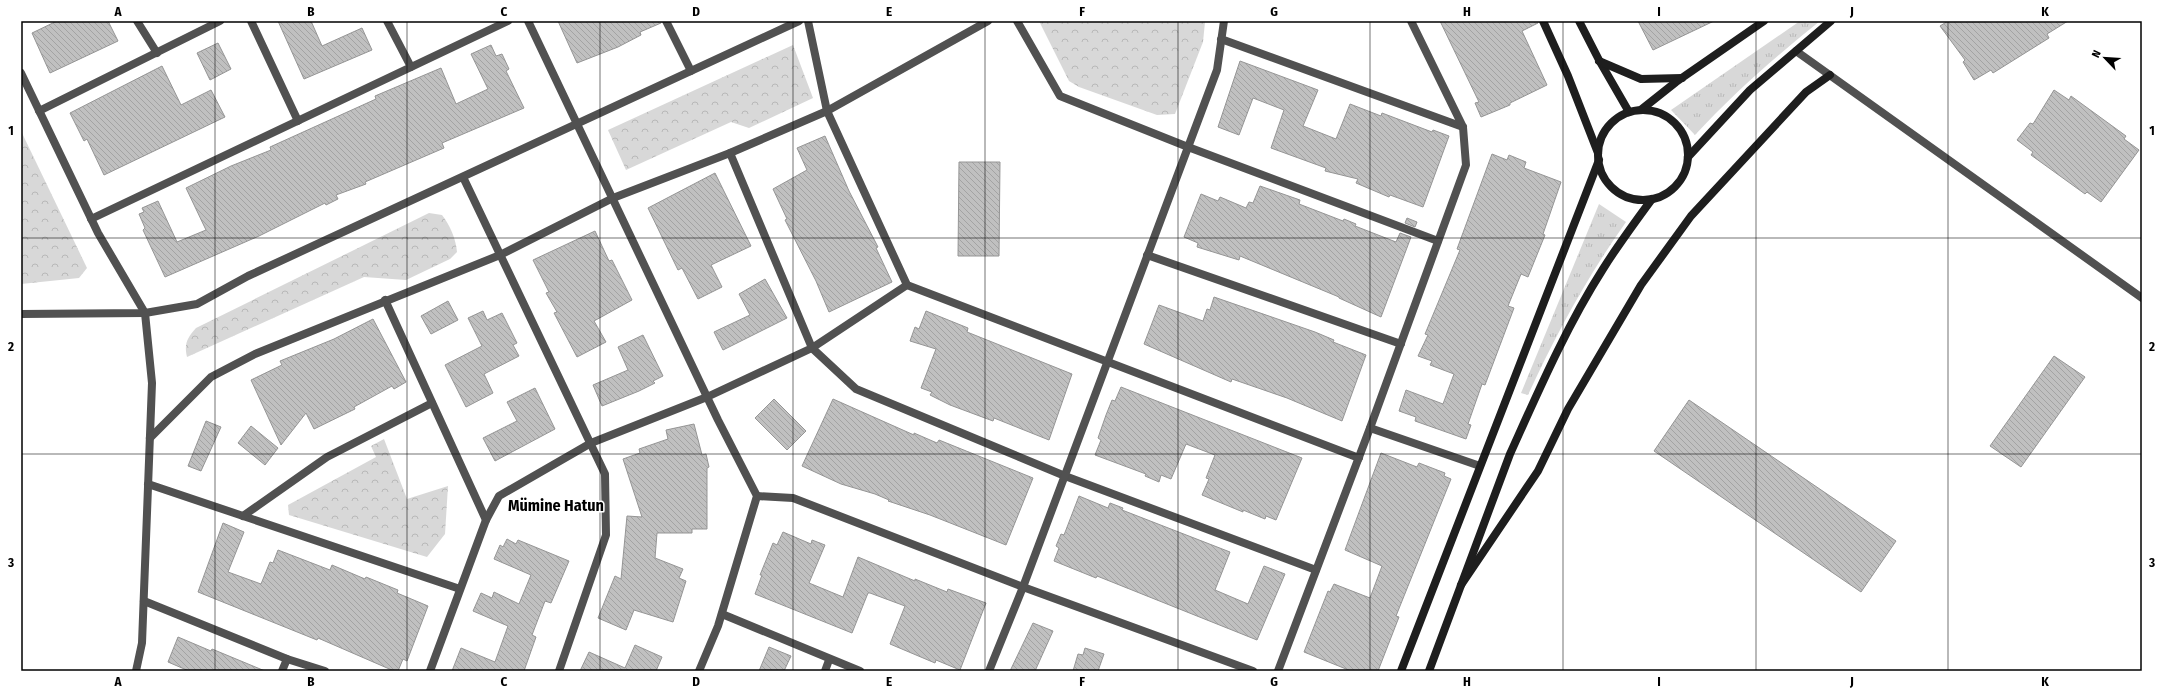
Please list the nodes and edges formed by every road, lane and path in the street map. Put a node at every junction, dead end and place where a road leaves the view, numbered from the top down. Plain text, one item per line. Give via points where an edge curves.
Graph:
1 (137, 21) edge
2 (220, 21) edge
3 (251, 21) edge
4 (387, 21) edge
5 (508, 21) edge
6 (528, 21) edge
7 (666, 21) edge
8 (799, 21) edge
9 (808, 21) edge
10 (988, 21) edge
11 (1016, 21) edge
12 (1224, 21) edge
13 (1411, 21) edge
14 (1543, 21) edge
15 (1580, 21) edge
16 (1764, 21) edge
17 (1831, 21) edge
18 (1221, 39) junction
19 (1796, 51) junction
20 (157, 53) junction
21 (1598, 60) junction
22 (410, 67) junction
23 (691, 71) junction
24 (21, 73) edge
25 (1830, 75) junction
26 (1683, 78) junction
27 (1642, 109) junction
28 (39, 111) junction
29 (827, 111) junction
30 (1629, 112) junction
31 (298, 121) junction
32 (577, 124) junction
33 (1463, 128) junction
34 (1188, 147) junction
35 (730, 153) junction
36 (1599, 156) junction
37 (1688, 157) junction
38 (463, 177) junction
39 (613, 198) junction
40 (1652, 199) junction
41 (91, 219) junction
42 (1438, 241) junction
43 (500, 255) junction
44 (1147, 256) junction
45 (908, 285) junction
46 (2142, 298) edge
47 (385, 300) junction
48 (145, 313) junction
49 (21, 314) edge
50 (1400, 344) junction
51 (812, 348) junction
52 (1108, 361) junction
53 (707, 397) junction
54 (432, 403) junction
55 (1370, 428) junction
56 (150, 438) junction
57 (591, 443) junction
58 (1359, 458) junction
59 (1480, 466) junction
60 (1065, 476) junction
61 (148, 484) junction
62 (757, 496) junction
63 (242, 516) junction
64 (486, 520) junction
65 (1316, 570) junction
66 (1461, 585) junction
67 (1023, 587) junction
68 (460, 589) junction
69 (144, 601) junction
70 (722, 614) junction
71 (287, 658) junction
72 (829, 660) junction
73 (136, 671) edge
74 (282, 671) edge
75 (325, 671) edge
76 (430, 671) edge
77 (559, 671) edge
78 (699, 671) edge
79 (825, 671) edge
80 (860, 671) edge
81 (989, 671) edge
82 (1253, 671) edge
83 (1278, 671) edge
84 (1401, 671) edge
85 (1429, 671) edge

1 - 20 street
2 - 20 street
3 - 31 street
4 - 22 street
5 - 22 street
6 - 32 street
7 - 23 street
8 - 23 street
9 - 29 street
10 - 29 street
11 - 34 street via 1060,96
12 - 18 street
13 - 33 street
14 - 36 street via 1568,76
15 - 21 street
16 - 26 street
17 - 19 street
18 - 33 street
18 - 34 street via 1217,70
19 - 25 street
19 - 37 street via 1750,90
20 - 28 street
21 - 26 street via 1641,79
21 - 30 street
22 - 31 street
23 - 32 street
24 - 28 street
25 - 46 street
25 - 66 street via 1806,92 1686,223 1641,285 1568,409 1538,471
26 - 27 street
27 - 30 street
27 - 37 street via 1667,116 1678,125 1685,136
28 - 41 street
29 - 35 street
29 - 45 street
30 - 36 street via 1617,118 1607,128 1601,139
31 - 41 street
32 - 38 street
32 - 39 street
33 - 42 street via 1466,165
34 - 42 street
34 - 44 street
35 - 39 street
35 - 51 street
36 - 40 street via 1605,179 1614,189 1632,198
36 - 59 street
37 - 40 street via 1683,175 1676,186 1665,195
38 - 43 street
38 - 48 street via 248,276 197,304
39 - 43 street
39 - 53 street
40 - 66 street via 1602,270 1554,362 1510,454
41 - 48 street
42 - 50 street
43 - 47 street
43 - 57 street
44 - 50 street
44 - 52 street
45 - 51 street
45 - 52 street
47 - 54 street
47 - 56 street via 254,354 211,377
48 - 49 street
48 - 56 street via 152,383
50 - 55 street
51 - 53 street
51 - 60 street via 856,389
52 - 58 street
52 - 60 street
53 - 57 street
53 - 62 street
54 - 63 street via 327,457
54 - 64 street
55 - 58 street
55 - 59 street
56 - 61 street
57 - 64 street via 499,496
57 - 77 street via 605,474 606,535
58 - 65 street
59 - 84 street
60 - 65 street
60 - 67 street
61 - 63 street
61 - 69 street
62 - 67 street via 793,498
62 - 70 street
63 - 68 street
64 - 68 street
65 - 83 street
66 - 85 street
67 - 81 street
67 - 82 street
68 - 76 street
69 - 71 street
69 - 73 street via 142,642
70 - 72 street
70 - 78 street
71 - 74 street
71 - 75 street
72 - 79 street
72 - 80 street

